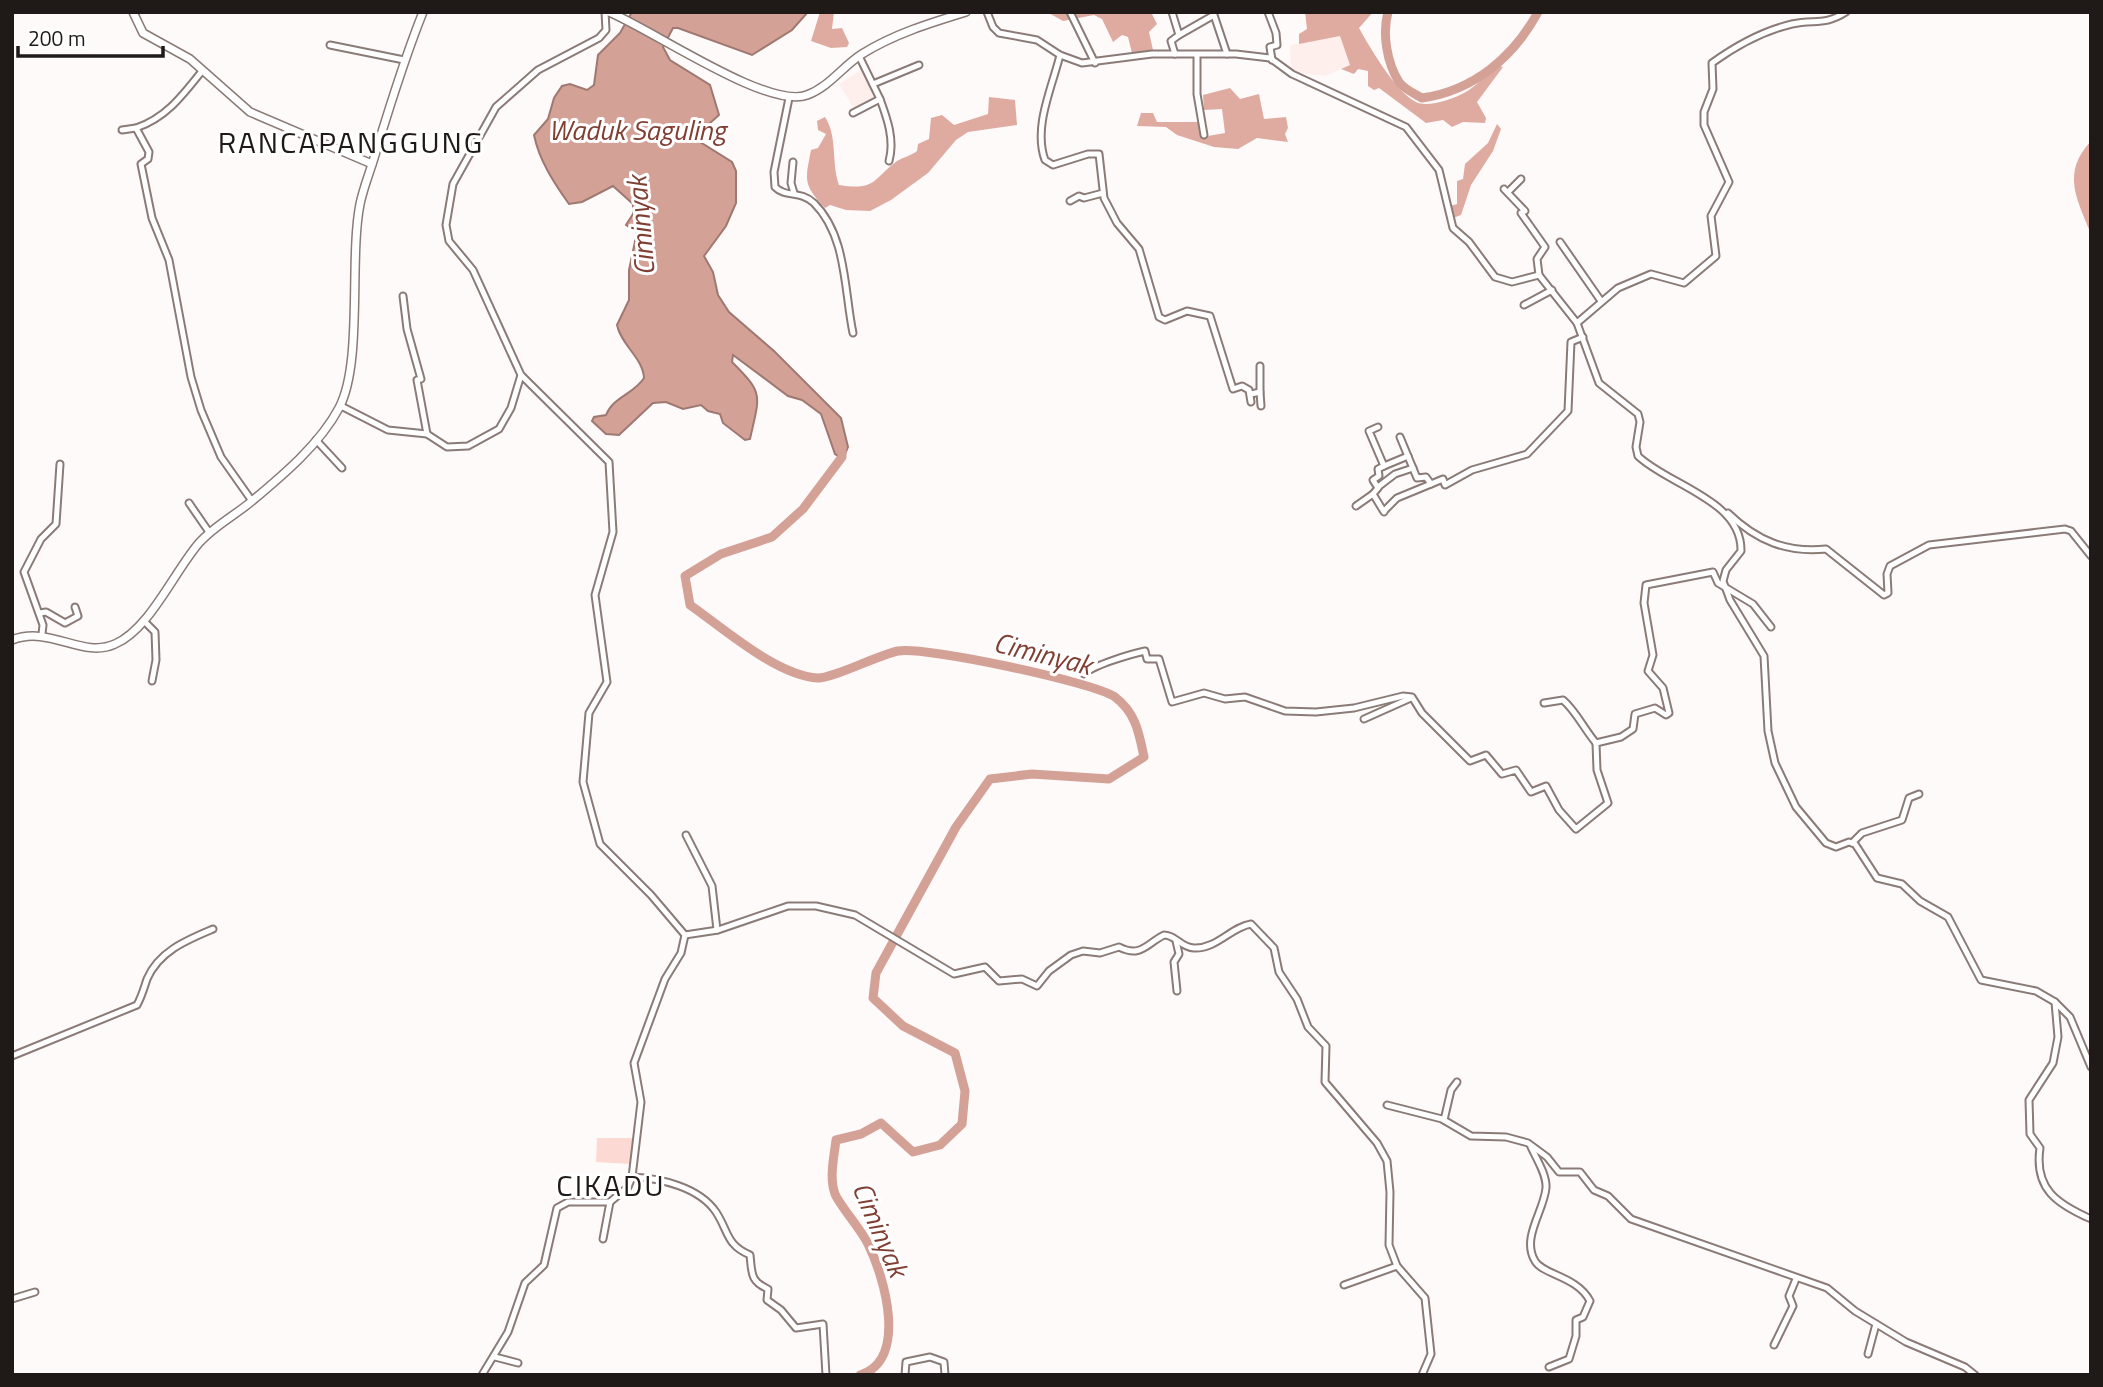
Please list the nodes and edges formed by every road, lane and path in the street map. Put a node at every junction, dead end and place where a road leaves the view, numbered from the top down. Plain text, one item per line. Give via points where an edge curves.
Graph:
1 (133, 12) edge
2 (423, 12) edge
3 (607, 12) edge
4 (966, 12) edge
5 (988, 12) edge
6 (1070, 12) edge
7 (1172, 12) edge
8 (1268, 12) edge
9 (1846, 12) edge
10 (1179, 35) junction
11 (330, 45) dead end
12 (1175, 54) junction
13 (1227, 54) junction
14 (1060, 55) junction
15 (1197, 55) junction
16 (859, 56) junction
17 (1272, 60) junction
18 (404, 61) junction
19 (1096, 63) junction
20 (919, 65) dead end
21 (202, 71) junction
22 (873, 83) junction
23 (789, 99) junction
24 (880, 99) junction
25 (853, 113) dead end
26 (136, 128) junction
27 (122, 130) dead end
28 (1204, 135) dead end
29 (889, 161) dead end
30 (793, 162) dead end
31 (372, 164) junction
32 (1521, 179) dead end
33 (794, 193) junction
34 (1103, 193) junction
35 (1070, 201) dead end
36 (1559, 242) dead end
37 (1539, 275) junction
38 (1552, 290) junction
39 (403, 296) dead end
40 (1601, 301) junction
41 (1524, 305) dead end
42 (1577, 323) junction
43 (853, 333) dead end
44 (1583, 337) junction
45 (1260, 366) dead end
46 (521, 375) junction
47 (1260, 392) junction
48 (1251, 394) junction
49 (1251, 402) dead end
50 (1261, 405) dead end
51 (341, 406) junction
52 (1378, 427) dead end
53 (427, 434) junction
54 (1400, 437) dead end
55 (316, 440) junction
56 (1408, 456) junction
57 (60, 464) dead end
58 (1384, 466) junction
59 (342, 468) dead end
60 (1413, 468) junction
61 (1431, 484) junction
62 (1378, 487) junction
63 (1373, 494) junction
64 (251, 501) junction
65 (189, 503) dead end
66 (1356, 506) dead end
67 (1723, 510) junction
68 (209, 532) junction
69 (2091, 556) edge
70 (1724, 587) junction
71 (75, 607) dead end
72 (40, 613) junction
73 (144, 621) junction
74 (1771, 627) dead end
75 (42, 634) junction
76 (12, 640) edge
77 (1084, 674) dead end
78 (152, 681) dead end
79 (1412, 697) junction
80 (1544, 703) dead end
81 (1364, 719) dead end
82 (1596, 743) junction
83 (1919, 794) dead end
84 (687, 835) dead end
85 (1852, 842) junction
86 (213, 929) dead end
87 (717, 930) junction
88 (685, 935) junction
89 (1176, 941) junction
90 (1177, 991) dead end
91 (2055, 1002) junction
92 (12, 1056) edge
93 (2091, 1067) edge
94 (1457, 1082) dead end
95 (1387, 1105) dead end
96 (1441, 1119) junction
97 (1531, 1147) junction
98 (632, 1177) junction
99 (610, 1202) junction
100 (2091, 1219) edge
101 (603, 1239) dead end
102 (1397, 1266) junction
103 (1797, 1279) junction
104 (1344, 1285) dead end
105 (35, 1292) dead end
106 (12, 1299) edge
107 (1876, 1324) junction
108 (1774, 1345) dead end
109 (1868, 1354) dead end
110 (495, 1357) junction
111 (518, 1363) dead end
112 (1549, 1367) dead end
113 (482, 1375) edge
114 (826, 1375) edge
115 (905, 1375) edge
116 (945, 1375) edge
117 (1422, 1375) edge
118 (1975, 1375) edge

1 - 21 main road via 149,38 181,53
2 - 18 main road
3 - 23 main road via 743,81
3 - 46 street via 606,30 599,38 538,69 496,107 453,184 446,225 449,241 473,270
4 - 16 main road via 893,38
5 - 14 street via 999,33 1037,40
6 - 19 street
7 - 10 street
8 - 17 street via 1277,45 1270,47
9 - 40 street via 1828,23 1799,23 1759,33 1712,63 1714,87 1703,112 1703,125 1729,182 1711,216 1716,256 1684,284 1651,274
10 - 12 street via 1171,41
10 - 13 street via 1214,15
11 - 18 street
12 - 15 street
12 - 19 street
13 - 15 street
13 - 17 street
14 - 19 street
14 - 34 street via 1041,122 1043,155 1053,165 1098,153
15 - 28 street
16 - 22 street
16 - 23 main road via 814,92
17 - 37 street via 1292,74 1406,127 1439,170 1453,228 1495,277 1512,282
18 - 31 main road
20 - 22 street
21 - 26 street via 169,110
21 - 31 main road via 259,117
22 - 24 street
23 - 33 street via 773,180 780,192
24 - 25 street
24 - 29 street via 889,126
26 - 27 street
26 - 64 street via 149,154 141,164 148,200 169,260 197,397 221,457
30 - 33 street
31 - 51 main road via 358,216 350,373
32 - 37 street via 1506,191 1525,211 1521,213 1545,247 1537,259
33 - 43 street via 808,198 821,211 837,241
34 - 35 street
34 - 48 street via 1117,223 1139,249 1159,317 1165,320 1188,311 1210,316 1233,389 1242,386
36 - 40 street
37 - 38 street
38 - 41 street
38 - 42 street
39 - 53 street via 421,379 417,380
40 - 42 street
42 - 44 street
44 - 61 street via 1571,342 1568,411 1538,446 1514,460 1472,470 1445,485 1443,479
44 - 67 street via 1599,383 1631,405 1639,417 1638,456
45 - 47 street
46 - 53 street via 511,408 491,436 468,446 447,447
46 - 88 street via 609,462 614,520 595,590 607,682 589,713 582,764 585,798 603,849
47 - 48 street
47 - 50 street
48 - 49 street
51 - 53 street via 388,430
51 - 55 main road
52 - 58 street via 1369,431
54 - 56 street
55 - 59 street
55 - 64 main road
56 - 58 street
56 - 60 street
57 - 72 street via 56,524 41,539 24,572
58 - 62 street via 1373,481
60 - 61 street via 1418,478 1426,477
60 - 62 street
61 - 63 street via 1397,498 1384,511
62 - 63 street
63 - 66 street
64 - 68 main road
65 - 68 street
67 - 69 street via 1758,538 1807,552 1826,549 1884,596 1894,562 1935,544 2065,529
67 - 70 street via 1741,545 1739,557 1724,574
68 - 73 main road
70 - 74 street via 1750,601
70 - 82 street via 1713,572 1645,586 1653,654 1648,671 1663,688 1669,713 1642,710 1635,714 1633,729
70 - 85 street via 1764,656 1768,731 1786,791 1826,843 1836,847
71 - 72 street via 78,616 65,623
72 - 75 street
73 - 75 main road via 126,639 102,648
73 - 78 street via 155,632
75 - 76 main road
77 - 79 street via 1095,666 1145,651 1147,659 1160,659 1172,702 1204,693 1225,699 1245,697 1285,711 1316,712
79 - 81 street
79 - 82 street via 1470,761 1486,755 1502,774 1516,770 1531,792 1546,786 1576,829 1608,803 1597,770
80 - 82 street via 1563,700
83 - 85 street via 1909,798 1902,820 1862,833
84 - 87 street via 712,886
85 - 91 street via 1879,880 1902,884 1948,917 1978,979 2036,991
86 - 92 street via 165,955 137,1004
87 - 88 street
87 - 89 street via 788,906 816,906 855,915 954,974 985,967 999,981 1022,979 1037,986 1049,971 1078,952 1100,953 1119,947 1141,951 1164,935
88 - 98 street via 686,942 666,979 634,1063 641,1102
89 - 90 street
89 - 102 street via 1203,947 1247,924 1274,948 1279,972 1308,1027 1328,1051 1325,1082 1387,1161 1388,1237
91 - 93 street via 2070,1017
91 - 100 street via 2056,1054 2029,1100 2030,1134 2040,1148 2038,1162 2045,1187 2067,1209
94 - 96 street
95 - 96 street
96 - 97 street via 1471,1136 1506,1138
97 - 103 street via 1559,1172 1580,1172 1594,1190 1608,1196 1631,1219
97 - 112 street via 1546,1182 1531,1238 1534,1260 1574,1283 1590,1301 1583,1317 1576,1320 1569,1359
98 - 99 street
98 - 114 street via 677,1186 710,1205 736,1249 750,1255 752,1277 758,1286 768,1289 767,1300 796,1328 822,1324
99 - 101 street
99 - 110 street via 568,1202 556,1208 544,1265 525,1283
102 - 104 street
102 - 117 street via 1425,1298 1431,1353
103 - 107 street via 1827,1288
103 - 108 street via 1789,1296 1793,1306
105 - 106 street
107 - 109 street
107 - 118 street
110 - 111 street
110 - 113 street
115 - 116 street via 906,1362 930,1357 944,1362

